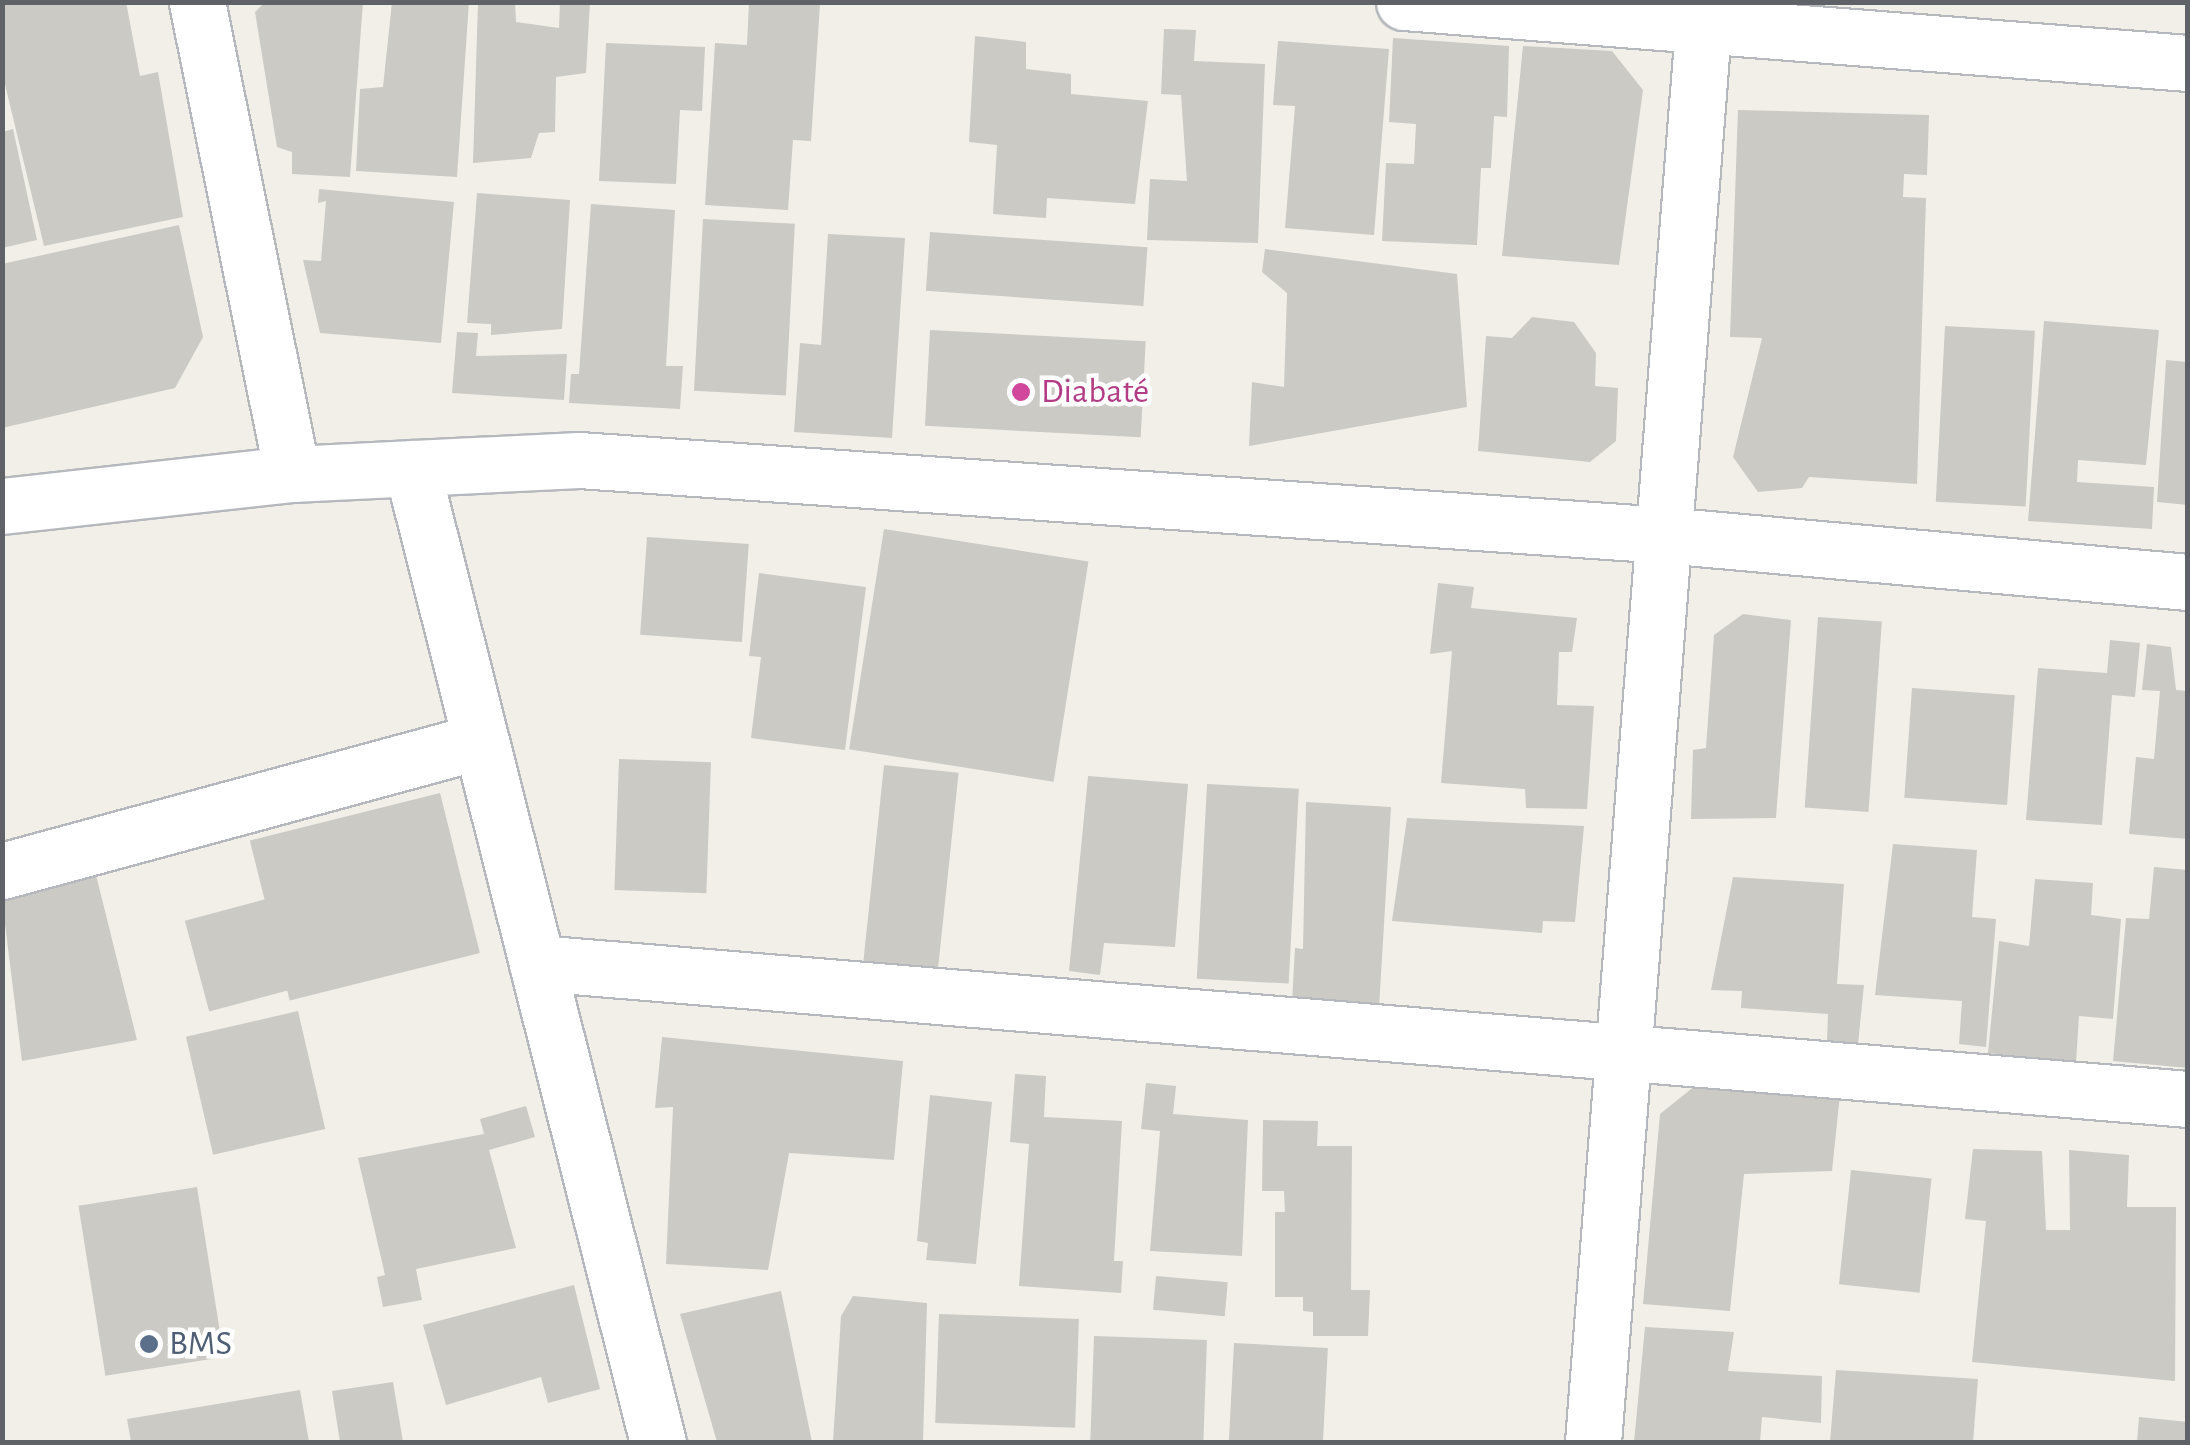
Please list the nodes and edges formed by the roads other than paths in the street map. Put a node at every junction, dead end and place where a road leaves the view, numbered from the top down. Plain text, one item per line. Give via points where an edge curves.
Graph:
1 (197, 2) edge
2 (1404, 2) edge
3 (1704, 14) edge
4 (2188, 62) edge
5 (412, 468) junction
6 (292, 474) junction
7 (2, 506) edge
8 (1664, 535) junction
9 (2188, 582) edge
10 (481, 741) junction
11 (2, 871) edge
12 (537, 962) junction
13 (1624, 1052) junction
14 (2188, 1099) edge
15 (658, 1442) edge
16 (1593, 1442) edge

1 - 6 street
2 - 3 street
3 - 4 street
3 - 8 street
5 - 6 street
5 - 8 street via 579,460
5 - 10 street
6 - 7 street
8 - 9 street
8 - 13 street
10 - 11 street
10 - 12 street
12 - 13 street
12 - 15 street
13 - 14 street
13 - 16 street

